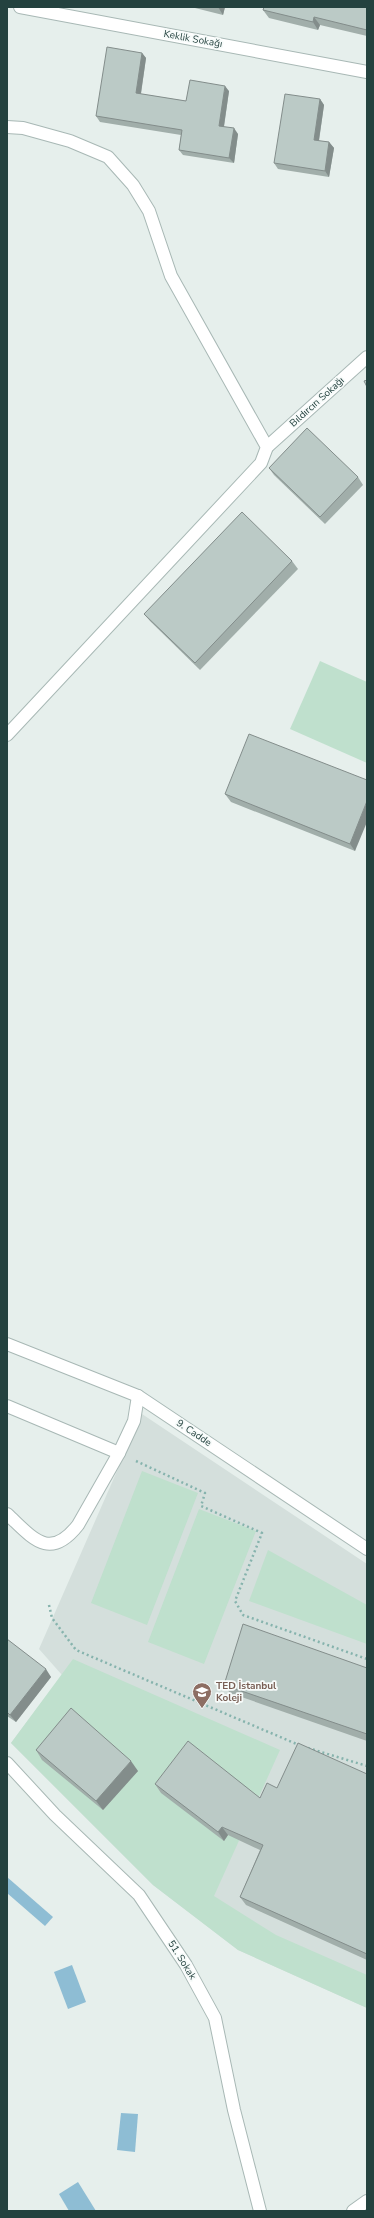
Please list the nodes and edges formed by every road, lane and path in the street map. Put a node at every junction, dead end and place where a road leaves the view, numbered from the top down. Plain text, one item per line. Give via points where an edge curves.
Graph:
1 (20, 7) edge
2 (367, 72) edge
3 (7, 127) edge
4 (367, 357) edge
5 (267, 447) junction
6 (7, 735) edge
7 (7, 1344) edge
8 (138, 1396) junction
9 (7, 1406) edge
10 (119, 1452) junction
11 (7, 1514) edge
12 (367, 1549) edge
13 (49, 1605) dead end
14 (367, 1659) edge
15 (7, 1763) edge
16 (367, 1766) edge
17 (367, 2202) edge
18 (260, 2211) edge
19 (353, 2211) edge

1 - 2 street, Keklik Sokağı
3 - 5 street via 23,128 70,141 108,157 133,185 149,211 171,276
4 - 5 street, Bıldırcın Sokağı
5 - 6 street via 261,463
7 - 8 street, 9. Cadde
8 - 10 street via 134,1421
8 - 12 street, 9. Cadde
9 - 10 street
10 - 11 street via 78,1524 70,1535 59,1542 38,1542
10 - 14 path via 205,1493 201,1506 262,1533 235,1601 242,1615
13 - 16 path via 52,1618 76,1650 285,1740
15 - 18 street, 51. Sokak via 55,1815 139,1895 186,1965 215,2018 234,2110
17 - 19 street

